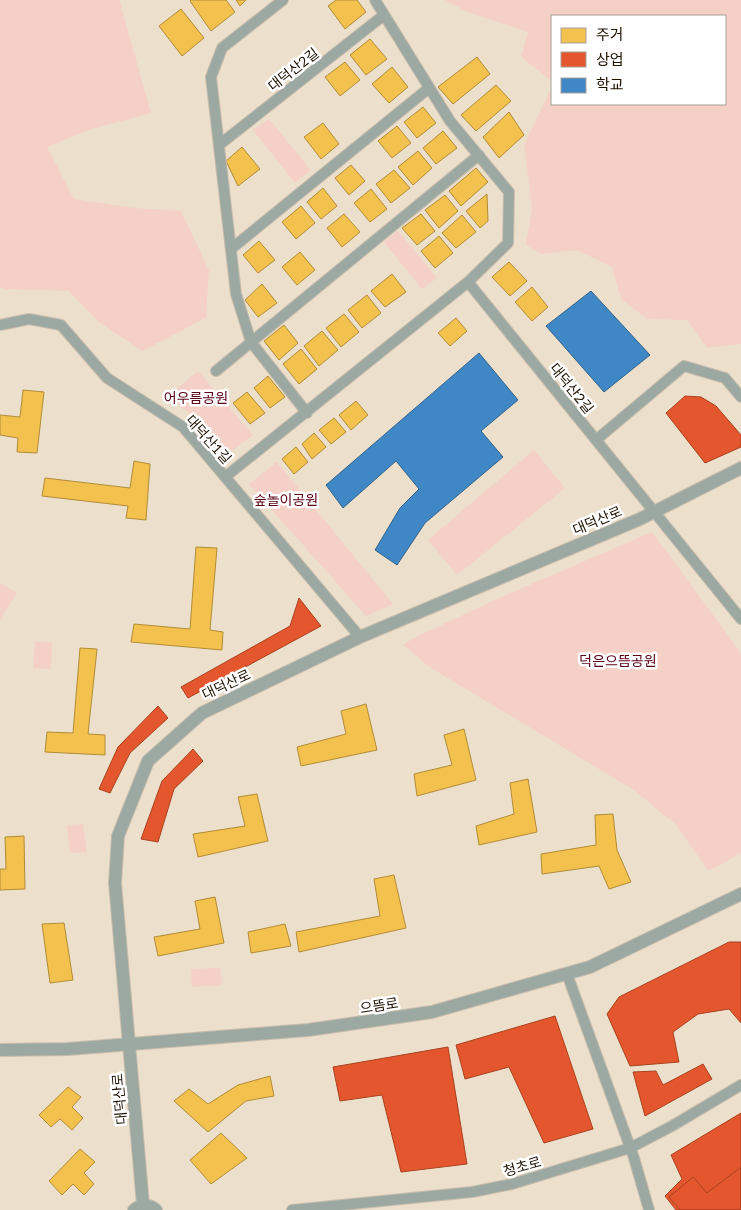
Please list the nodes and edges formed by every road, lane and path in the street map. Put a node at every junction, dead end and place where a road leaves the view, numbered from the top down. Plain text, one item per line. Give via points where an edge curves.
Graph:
1 (283, 0) edge
2 (375, 0) edge
3 (384, 15) junction
4 (429, 88) junction
5 (219, 145) junction
6 (479, 155) junction
7 (231, 250) junction
8 (468, 282) junction
9 (0, 325) edge
10 (250, 342) junction
11 (216, 371) dead end
12 (741, 397) edge
13 (307, 413) junction
14 (596, 440) junction
15 (741, 468) edge
16 (225, 478) junction
17 (654, 512) junction
18 (741, 619) edge
19 (360, 637) junction
20 (741, 894) edge
21 (567, 974) junction
22 (129, 1045) junction
23 (0, 1050) edge
24 (741, 1085) edge
25 (630, 1148) junction
26 (139, 1208) edge
27 (156, 1210) edge
28 (292, 1210) edge
29 (649, 1210) edge

1 - 5 street via 222,48 212,78
2 - 3 street
3 - 4 street
3 - 5 street, 대덕산2길
4 - 6 street
4 - 7 street
5 - 7 street
6 - 8 street via 510,192 508,243
6 - 10 street
7 - 10 street via 236,294
8 - 13 street
8 - 14 street, 대덕산2길
9 - 16 street, 대덕산1길 via 29,319 61,325 107,378 183,427
10 - 11 street
10 - 13 street
12 - 14 street via 724,378 684,366
13 - 16 street
14 - 17 street, 대덕산2길
15 - 17 street, 대덕산로
16 - 19 street, 대덕산1길
17 - 18 street, 대덕산2길
17 - 19 street, 대덕산로
19 - 22 street, 대덕산로 via 202,712 148,761 118,836 116,900
20 - 21 street, 으뜸로 via 590,967
21 - 22 street, 으뜸로 via 432,1012 308,1030
21 - 25 street
22 - 23 street, 으뜸로
22 - 26 street, 대덕산로
24 - 25 street, 청초로
25 - 28 street, 청초로 via 512,1184 472,1192
25 - 29 street
26 - 27 street via 148,1206

